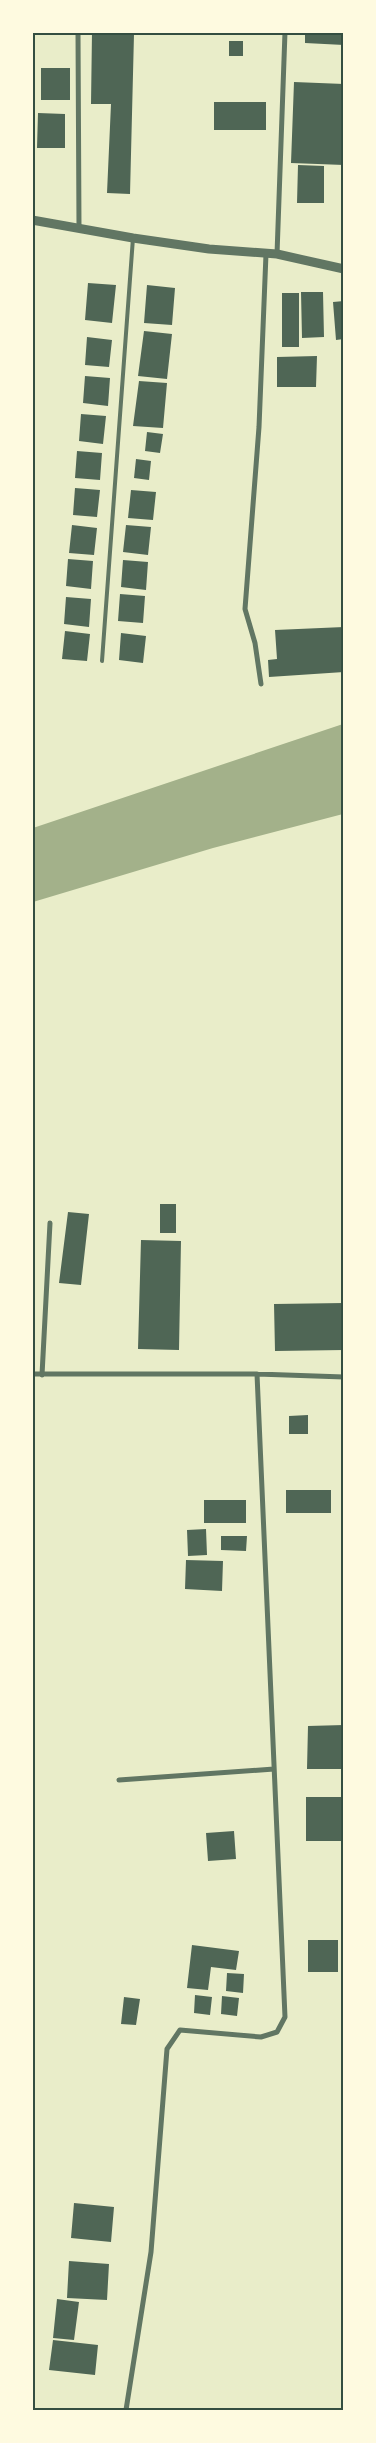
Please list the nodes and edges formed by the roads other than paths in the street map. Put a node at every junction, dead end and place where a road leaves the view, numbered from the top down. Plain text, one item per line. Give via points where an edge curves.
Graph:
1 (78, 32) edge
2 (285, 32) edge
3 (32, 220) edge
4 (79, 228) junction
5 (133, 238) junction
6 (266, 254) junction
7 (277, 254) junction
8 (344, 269) edge
9 (102, 661) dead end
10 (261, 684) dead end
11 (50, 1223) dead end
12 (32, 1374) edge
13 (257, 1374) junction
14 (42, 1375) junction
15 (344, 1377) edge
16 (274, 1769) junction
17 (119, 1780) dead end
18 (126, 2410) edge

1 - 4 street
2 - 7 street
3 - 4 street
4 - 5 street
5 - 6 street
5 - 9 lane
6 - 7 street
6 - 10 street via 259,427 245,609 256,643
7 - 8 street
11 - 14 street
12 - 14 street
13 - 14 street
13 - 15 street
13 - 16 street
16 - 17 street
16 - 18 street via 285,2017 278,2032 262,2037 180,2030 167,2049 151,2252

